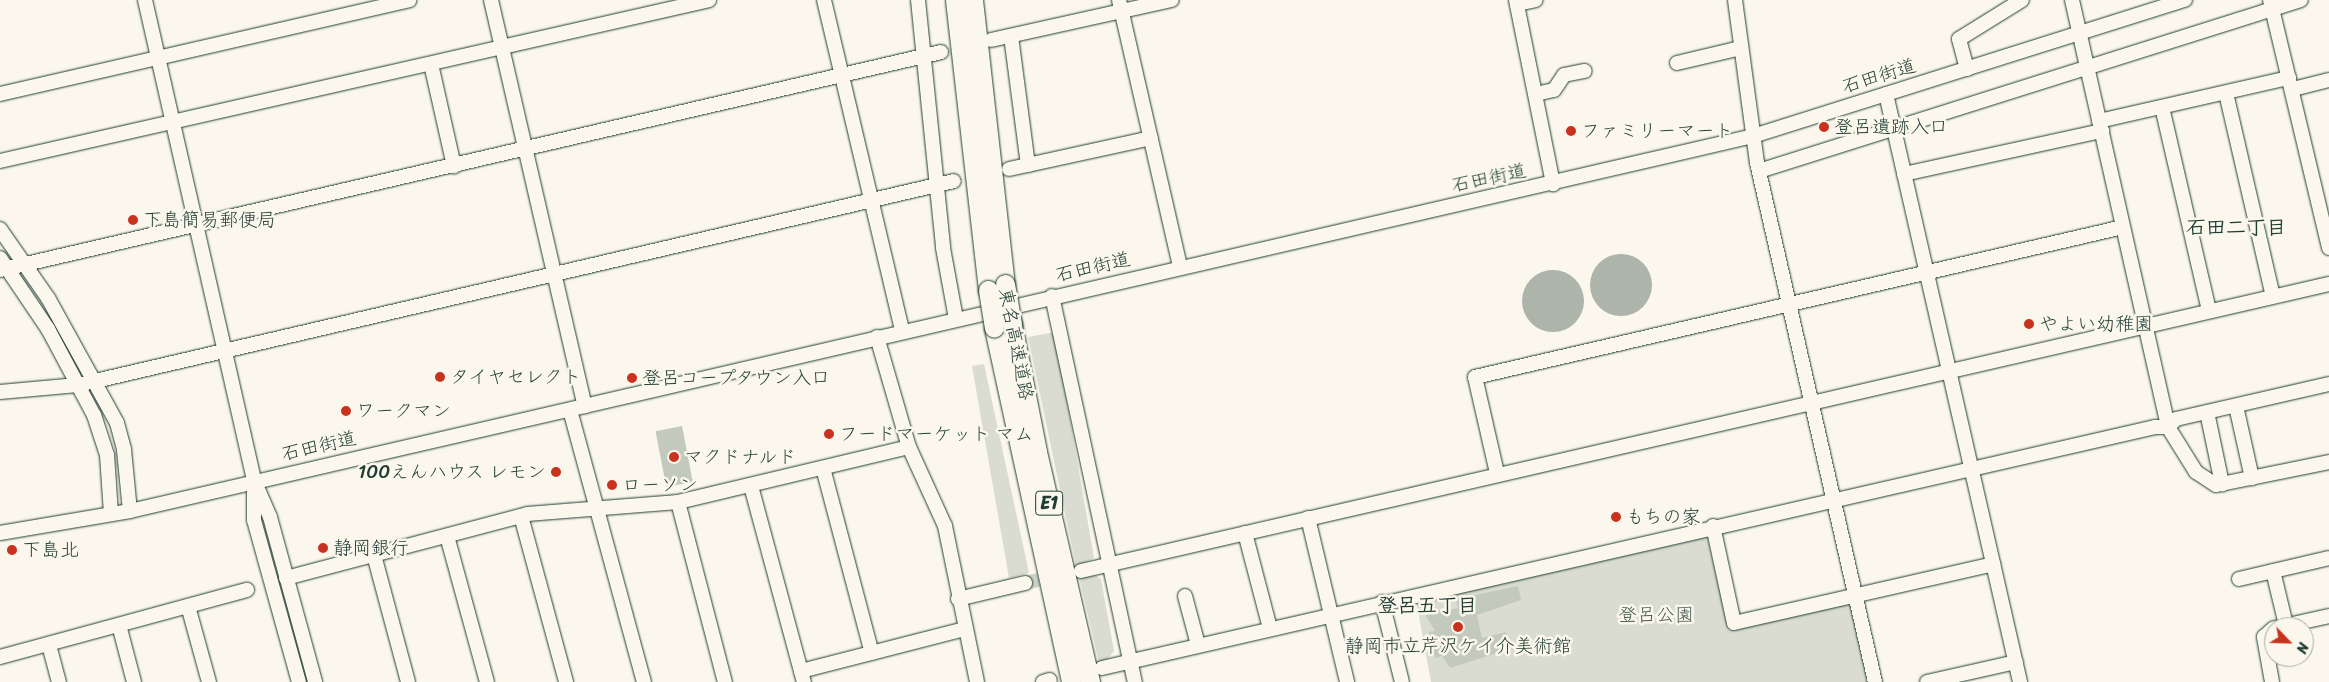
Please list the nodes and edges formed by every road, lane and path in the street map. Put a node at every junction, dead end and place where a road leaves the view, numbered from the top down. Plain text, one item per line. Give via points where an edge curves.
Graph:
1 (145, 0) edge
2 (409, 0) edge
3 (491, 0) edge
4 (709, 0) edge
5 (824, 0) edge
6 (918, 0) edge
7 (954, 0) edge
8 (974, 0) edge
9 (1172, 0) edge
10 (1536, 0) edge
11 (1735, 0) edge
12 (2022, 0) edge
13 (2072, 0) edge
14 (2185, 0) edge
15 (2302, 0) edge
16 (1516, 2) edge
17 (2271, 4) edge
18 (1120, 6) edge
19 (2080, 34) junction
20 (1011, 36) junction
21 (991, 40) dead end
22 (502, 47) junction
23 (1741, 48) junction
24 (941, 52) dead end
25 (921, 57) junction
26 (158, 58) junction
27 (1677, 63) dead end
28 (430, 64) junction
29 (2087, 66) junction
30 (1967, 69) junction
31 (1585, 71) dead end
32 (840, 76) junction
33 (2329, 80) edge
34 (2291, 83) junction
35 (2226, 93) junction
36 (0, 94) edge
37 (1536, 94) junction
38 (1886, 94) junction
39 (2162, 107) junction
40 (173, 123) junction
41 (1894, 126) junction
42 (2100, 126) junction
43 (1753, 136) junction
44 (1151, 138) junction
45 (527, 149) junction
46 (0, 161) edge
47 (1028, 165) junction
48 (454, 166) junction
49 (1008, 169) dead end
50 (1758, 170) junction
51 (1904, 174) junction
52 (954, 181) dead end
53 (1553, 184) junction
54 (2322, 184) edge
55 (936, 185) junction
56 (870, 203) junction
57 (196, 225) junction
58 (2123, 227) junction
59 (0, 229) edge
60 (2329, 248) edge
61 (24, 264) junction
62 (2, 265) edge
63 (1180, 266) junction
64 (1927, 272) junction
65 (555, 274) junction
66 (2329, 284) edge
67 (997, 287) junction
68 (1052, 296) junction
69 (2273, 296) junction
70 (1787, 303) junction
71 (2208, 311) junction
72 (956, 319) junction
73 (2146, 326) junction
74 (902, 331) junction
75 (877, 337) junction
76 (225, 349) junction
77 (1950, 369) junction
78 (95, 379) junction
79 (2329, 384) edge
80 (78, 385) junction
81 (0, 392) edge
82 (1812, 401) junction
83 (585, 406) junction
84 (2236, 406) junction
85 (570, 410) junction
86 (2207, 412) junction
87 (2168, 427) junction
88 (909, 447) junction
89 (2329, 462) edge
90 (824, 468) junction
91 (1972, 468) junction
92 (1497, 473) junction
93 (2252, 478) junction
94 (254, 480) junction
95 (2222, 484) junction
96 (751, 486) junction
97 (1835, 498) junction
98 (678, 502) junction
99 (595, 506) junction
100 (130, 511) junction
101 (111, 514) junction
102 (521, 516) junction
103 (1308, 518) junction
104 (1713, 526) junction
105 (0, 533) edge
106 (1245, 533) junction
107 (447, 536) junction
108 (374, 555) junction
109 (2329, 558) edge
110 (1993, 564) junction
111 (1108, 565) junction
112 (1081, 571) dead end
113 (2273, 571) junction
114 (286, 578) junction
115 (2239, 579) dead end
116 (1025, 583) tunnel mouth
117 (247, 590) dead end
118 (1855, 595) junction
119 (1185, 596) dead end
120 (958, 599) junction
121 (1382, 602) junction
122 (188, 606) junction
123 (1331, 613) junction
124 (2329, 616) edge
125 (2279, 617) edge
126 (2314, 619) edge
127 (119, 625) junction
128 (1270, 628) junction
129 (964, 629) junction
130 (49, 645) junction
131 (1198, 645) junction
132 (872, 653) junction
133 (0, 657) edge
134 (1130, 661) junction
135 (2016, 662) junction
136 (2269, 667) edge
137 (1096, 675) edge
138 (802, 677) edge
139 (59, 682) edge
140 (134, 682) edge
141 (209, 682) edge
142 (299, 682) edge
143 (314, 682) edge
144 (408, 682) edge
145 (487, 682) edge
146 (566, 682) edge
147 (644, 682) edge
148 (726, 682) edge
149 (977, 682) edge
150 (1070, 682) edge
151 (1135, 682) edge
152 (1347, 682) edge
153 (1402, 682) edge
154 (1875, 682) edge
155 (1927, 682) edge
156 (2020, 682) edge
157 (2272, 682) edge

1 - 26 street
2 - 26 street
3 - 22 street
4 - 22 street
5 - 32 street
6 - 25 street
7 - 67 highway, 東名高速道路 / E1
8 - 67 highway, 東名高速道路 / E1
9 - 18 street
10 - 16 street
11 - 23 street
12 - 30 street via 1959,39
13 - 19 street
14 - 19 street, 石田街道
15 - 17 street
16 - 37 street
17 - 29 street
17 - 34 street
18 - 20 street
18 - 44 street
19 - 29 street
19 - 30 street, 石田街道
20 - 21 street
20 - 47 street
22 - 28 street
22 - 45 street
23 - 27 street
23 - 43 street
24 - 25 street
25 - 32 street
25 - 55 street
26 - 36 street
26 - 40 street
28 - 40 street
28 - 48 street
29 - 41 street
29 - 42 street
30 - 38 street, 石田街道
31 - 37 street via 1564,76 1554,90
32 - 45 street
32 - 56 street
33 - 34 street
34 - 35 street
34 - 54 street
35 - 39 street
35 - 69 street
37 - 53 street
38 - 41 street
38 - 43 street, 石田街道
39 - 42 street
39 - 71 street
40 - 46 street
40 - 57 street
41 - 50 street
41 - 51 street
42 - 51 street
42 - 58 street
43 - 50 street
43 - 53 street, 石田街道
44 - 47 street
44 - 63 street
45 - 48 street
45 - 65 street
47 - 49 street
48 - 57 street
50 - 70 street
51 - 64 street
52 - 55 street
53 - 63 street, 石田街道
54 - 60 street
55 - 56 street
55 - 72 street via 942,248
56 - 65 street
56 - 74 street
57 - 61 street
57 - 76 street
58 - 64 street
58 - 73 street
59 - 61 street
61 - 62 street
61 - 78 street
62 - 80 street via 40,315
63 - 68 street, 石田街道
64 - 70 street
64 - 77 street
65 - 76 street
65 - 83 street
66 - 69 street
67 - 137 highway, 東名高速道路 / E1, bridge via 1012,324 1037,452
67 - 150 highway, 東名高速道路 / E1, bridge via 994,328
68 - 72 street, 石田街道
68 - 111 street
69 - 71 street
70 - 82 street
70 - 92 street via 1475,376
71 - 73 street
72 - 74 street, 石田街道
73 - 77 street
73 - 87 street
74 - 75 street, 石田街道
75 - 83 street, 石田街道
75 - 88 street
76 - 78 street
76 - 94 street
77 - 82 street
77 - 91 street
78 - 80 street
78 - 100 street via 118,423
79 - 84 street
80 - 81 street
80 - 101 street via 105,446
82 - 92 street
82 - 97 street
83 - 85 street, 石田街道
84 - 86 street
84 - 93 street
85 - 94 street, 石田街道
85 - 99 street
86 - 87 street via 2176,419
86 - 95 street
87 - 91 street
87 - 95 street via 2202,479
88 - 90 street
88 - 120 street via 945,526
89 - 93 street
90 - 96 street
90 - 132 street
91 - 97 street
91 - 110 street
92 - 103 street
93 - 95 street
94 - 100 street, 石田街道
94 - 114 street via 270,517
94 - 142 street via 254,520
96 - 98 street
96 - 138 street
97 - 104 street
97 - 118 street
98 - 99 street
98 - 148 street
99 - 102 street
99 - 147 street
100 - 101 street, 石田街道
101 - 105 street, 石田街道
102 - 107 street
102 - 146 street
103 - 106 street
103 - 123 street
104 - 118 street via 1734,623
104 - 121 street
106 - 111 street
106 - 128 street
107 - 108 street
107 - 145 street
108 - 114 street
108 - 144 street
109 - 113 street
110 - 118 street
110 - 135 street
111 - 112 street
111 - 134 street
113 - 115 street
113 - 125 street
114 - 143 street
116 - 120 street
117 - 122 street
118 - 154 street
119 - 131 street
120 - 129 street
121 - 123 street
121 - 153 street
122 - 127 street
122 - 141 street
123 - 128 street
123 - 152 street
124 - 126 street
127 - 130 street
127 - 140 street
128 - 131 street
129 - 132 street
129 - 149 street
130 - 133 street
130 - 139 street
131 - 134 street
132 - 138 street
134 - 137 street
134 - 151 street
135 - 155 street
135 - 156 street
136 - 157 street

